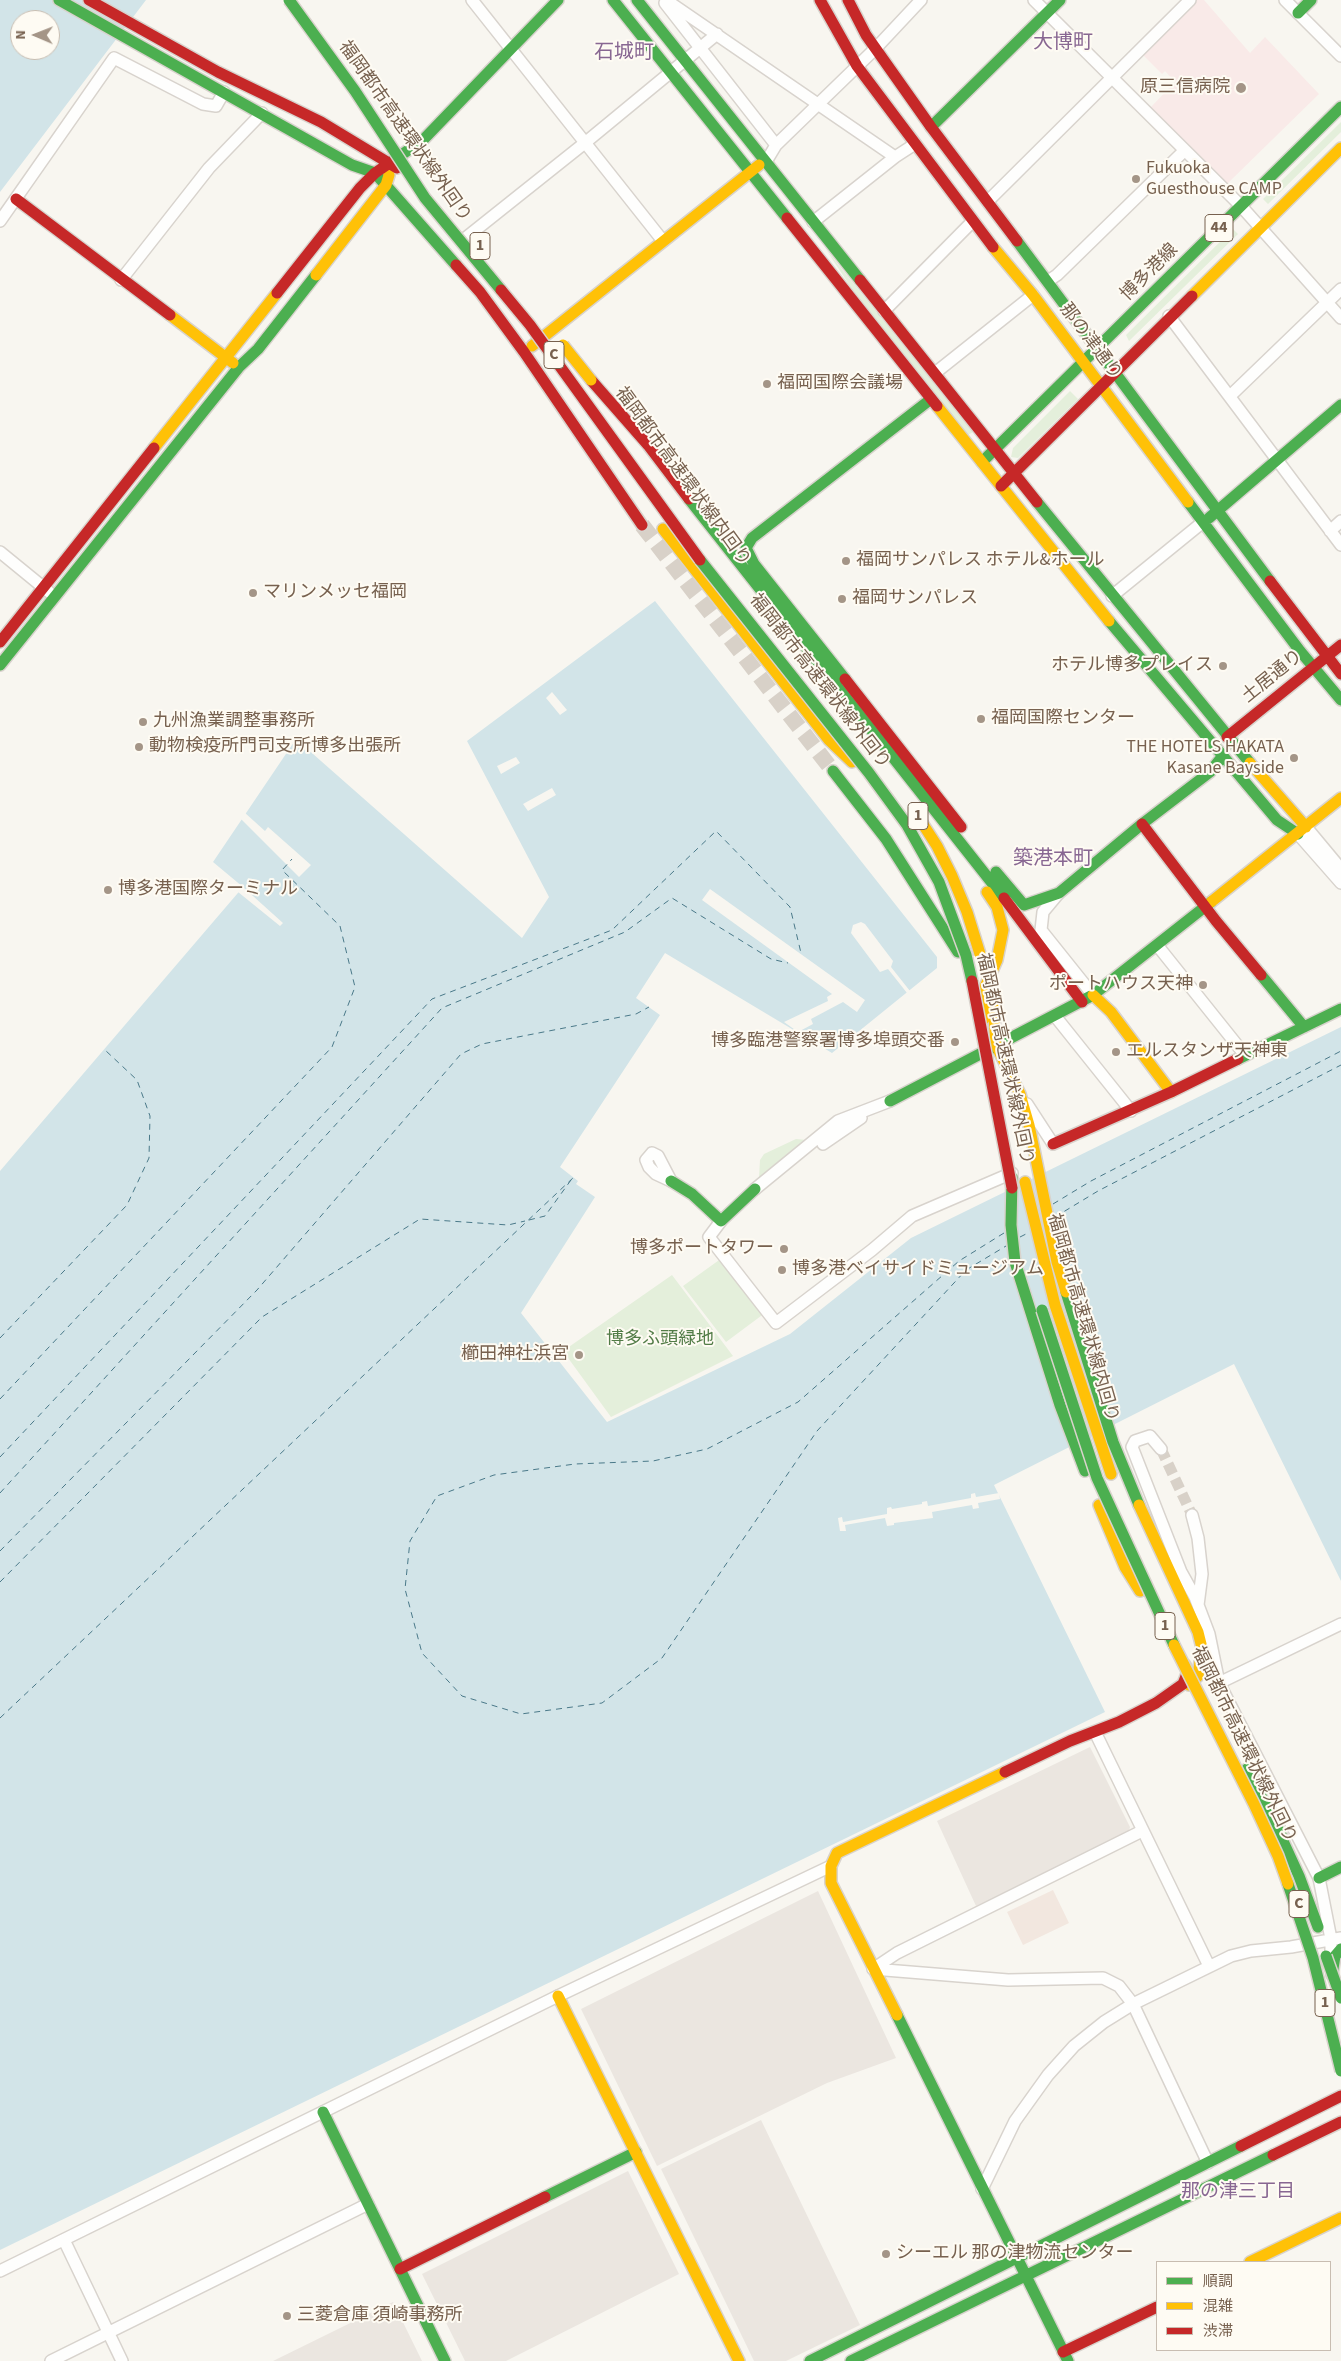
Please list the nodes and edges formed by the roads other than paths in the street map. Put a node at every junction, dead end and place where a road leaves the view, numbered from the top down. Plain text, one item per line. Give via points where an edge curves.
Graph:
1 (59, 0) edge
2 (89, 0) edge
3 (275, 0) edge
4 (279, 0) edge
5 (290, 0) edge
6 (472, 0) edge
7 (558, 0) edge
8 (613, 0) edge
9 (637, 0) edge
10 (664, 0) edge
11 (820, 0) edge
12 (848, 0) edge
13 (920, 0) edge
14 (1034, 0) edge
15 (1060, 0) edge
16 (1190, 0) edge
17 (1285, 0) edge
18 (1311, 0) edge
19 (1047, 12) junction
20 (1298, 13) junction
21 (717, 34) junction
22 (511, 47) junction
23 (700, 48) junction
24 (876, 48) junction
25 (1341, 56) edge
26 (686, 60) junction
27 (857, 66) junction
28 (671, 72) junction
29 (1113, 76) junction
30 (224, 92) junction
31 (818, 105) junction
32 (1341, 107) edge
33 (370, 111) junction
34 (262, 113) junction
35 (931, 127) junction
36 (586, 142) junction
37 (915, 144) junction
38 (776, 145) junction
39 (1341, 148) edge
40 (1184, 151) junction
41 (895, 157) junction
42 (766, 160) junction
43 (392, 163) junction
44 (750, 172) junction
45 (375, 173) junction
46 (386, 185) junction
47 (425, 198) junction
48 (16, 199) junction
49 (988, 201) junction
50 (1241, 206) junction
51 (0, 221) edge
52 (814, 222) junction
53 (972, 222) junction
54 (1260, 227) junction
55 (462, 240) junction
56 (663, 241) junction
57 (121, 280) junction
58 (1048, 281) junction
59 (1341, 289) edge
60 (1033, 295) junction
61 (527, 302) dead end
62 (1327, 302) junction
63 (884, 311) junction
64 (1170, 316) junction
65 (1341, 318) edge
66 (544, 322) dead end
67 (530, 325) junction
68 (1098, 349) junction
69 (524, 352) junction
70 (225, 358) junction
71 (1084, 363) junction
72 (239, 367) junction
73 (1114, 372) junction
74 (935, 373) junction
75 (591, 380) junction
76 (1101, 386) junction
77 (1230, 396) junction
78 (931, 398) junction
79 (1341, 405) edge
80 (997, 449) junction
81 (1277, 460) junction
82 (982, 462) junction
83 (1015, 473) junction
84 (1001, 486) junction
85 (1216, 512) junction
86 (688, 518) dead end
87 (1341, 521) edge
88 (1203, 522) junction
89 (642, 525) tunnel mouth
90 (1330, 531) junction
91 (1341, 545) edge
92 (0, 552) edge
93 (44, 586) junction
94 (1112, 596) junction
95 (54, 599) junction
96 (0, 642) edge
97 (1341, 644) edge
98 (1325, 656) junction
99 (0, 665) edge
100 (1313, 666) junction
101 (1341, 674) edge
102 (1341, 700) edge
103 (1227, 737) junction
104 (1222, 757) junction
105 (833, 771) tunnel mouth
106 (1341, 798) edge
107 (909, 803) dead end
108 (1142, 824) junction
109 (1302, 831) junction
110 (1341, 869) edge
111 (990, 878) junction
112 (1341, 883) edge
113 (1060, 893) junction
114 (1205, 906) junction
115 (1015, 929) dead end
116 (1157, 944) junction
117 (1010, 954) dead end
118 (1093, 995) junction
119 (1082, 1002) junction
120 (1341, 1010) edge
121 (1054, 1016) junction
122 (1304, 1026) junction
123 (992, 1046) junction
124 (1245, 1055) junction
125 (1171, 1092) junction
126 (1020, 1094) junction
127 (890, 1101) joint
128 (1010, 1106) dead end
129 (1131, 1111) junction
130 (1053, 1144) joint
131 (1021, 1164) dead end
132 (1012, 1173) junction
133 (671, 1181) dead end
134 (755, 1189) joint
135 (721, 1221) junction
136 (1025, 1242) dead end
137 (1040, 1301) dead end
138 (1161, 1449) tunnel mouth
139 (1113, 1478) dead end
140 (1192, 1516) tunnel mouth
141 (1198, 1606) junction
142 (1341, 1624) edge
143 (1188, 1642) dead end
144 (1219, 1683) junction
145 (1195, 1689) junction
146 (1119, 1722) junction
147 (1096, 1732) junction
148 (1240, 1755) junction
149 (1142, 1832) junction
150 (831, 1866) junction
151 (1341, 1867) edge
152 (1319, 1878) junction
153 (1336, 1939) edge
154 (1341, 1949) edge
155 (1209, 1966) junction
156 (873, 1969) junction
157 (1332, 1978) junction
158 (558, 1996) junction
159 (1341, 1998) edge
160 (1133, 2004) junction
161 (1341, 2044) edge
162 (1341, 2059) edge
163 (1341, 2071) edge
164 (1341, 2096) edge
165 (323, 2112) junction
166 (1341, 2122) edge
167 (636, 2152) junction
168 (1208, 2163) junction
169 (982, 2189) junction
170 (368, 2204) junction
171 (1341, 2218) edge
172 (64, 2240) junction
173 (1016, 2257) junction
174 (1252, 2261) edge
175 (400, 2270) junction
176 (0, 2271) edge
177 (1026, 2276) junction
178 (1156, 2308) edge
179 (109, 2333) junction
180 (1066, 2356) edge
181 (854, 2360) edge
182 (51, 2361) edge
183 (122, 2361) edge
184 (446, 2361) edge
185 (739, 2361) edge
186 (810, 2361) edge

1 - 30 main road via 165,62
2 - 43 main road
3 - 47 main road, bridge
4 - 33 main road, 1, bridge
5 - 33 main road, C, bridge
5 - 47 main road, 福岡都市高速環状線外回り / C, bridge
6 - 22 street
7 - 22 main road
8 - 28 main road
9 - 26 main road
10 - 21 street
10 - 23 street
11 - 27 main road, 那の津通り
12 - 24 main road, 那の津通り
13 - 24 street
14 - 19 street
15 - 19 main road
16 - 29 street
17 - 20 street
18 - 20 main road
19 - 29 street
19 - 35 main road
20 - 25 street
21 - 23 street
21 - 31 street
22 - 36 street
22 - 43 main road via 423,140
23 - 26 street
23 - 38 street
24 - 27 street
24 - 35 main road, 那の津通り
26 - 28 street
26 - 42 main road
27 - 31 street
27 - 37 main road, 那の津通り
28 - 36 street
28 - 44 main road
29 - 40 street
29 - 49 street
30 - 34 main road
30 - 48 street via 216,106 203,104 114,58
31 - 38 street
31 - 41 street
32 - 50 main road, 博多港線 / 44
33 - 61 main road, 1, bridge via 432,192
34 - 45 main road via 352,165
34 - 57 street via 209,168
35 - 49 main road, 那の津通り
36 - 55 street
36 - 56 street
37 - 41 street
37 - 53 main road, 那の津通り
38 - 42 street
39 - 54 main road, 44
40 - 50 street
40 - 58 street
41 - 52 street
42 - 44 main road
42 - 52 main road
43 - 45 main road
43 - 46 main road
43 - 55 main road
44 - 56 main road
44 - 78 main road
45 - 46 main road
45 - 70 main road
46 - 69 main road via 480,292
46 - 72 main road via 258,349
47 - 67 main road, 福岡都市高速環状線外回り / C, bridge
48 - 51 street
48 - 57 main road
49 - 58 main road, 那の津通り
50 - 54 street
50 - 68 main road, 博多港線 / 44
52 - 63 main road
53 - 60 main road, 那の津通り
53 - 63 street
54 - 62 street
54 - 64 main road, 44
55 - 69 main road via 514,307
56 - 69 main road
57 - 70 main road
58 - 68 main road, 那の津通り
59 - 62 street
60 - 71 main road, 那の津通り
60 - 74 street
62 - 65 street
62 - 77 street
63 - 74 main road
64 - 73 main road, 44
64 - 77 street
66 - 75 main road, 福岡都市高速環状線内回り, bridge
67 - 123 main road, bridge via 663,530 780,679 829,740 893,795 981,884 997,907 1003,930 997,960 985,987 983,1016
67 - 136 main road, 福岡都市高速環状線外回り / C, bridge via 708,570 869,772 924,853 939,882 966,954
68 - 71 main road, 博多港線 / 44
68 - 73 main road, 那の津通り
69 - 89 main road
70 - 72 main road
70 - 93 main road
71 - 76 main road, 那の津通り
71 - 80 main road, 博多港線 / 44
72 - 95 main road
73 - 76 main road, 44
73 - 85 main road, 那の津通り
74 - 80 main road
75 - 86 main road, 福岡都市高速環状線内回り
75 - 111 main road via 648,445 729,553
76 - 83 main road, 44
76 - 88 main road, 那の津通り
77 - 81 street
78 - 82 main road
78 - 113 main road via 752,538 746,548 754,564 1024,904
79 - 81 main road
80 - 82 main road, 博多港線 / 44
80 - 83 main road
81 - 85 main road
81 - 90 street
82 - 84 main road
83 - 84 main road, 44
83 - 94 main road
84 - 104 main road
85 - 88 main road
85 - 98 main road, 那の津通り
87 - 90 street
88 - 94 street
88 - 100 main road, 那の津通り
90 - 91 street
92 - 93 street
93 - 95 street
93 - 96 main road
94 - 103 main road
95 - 99 main road
97 - 98 main road, 土居通り
98 - 100 main road, 土居通り
98 - 101 main road, 那の津通り
100 - 102 main road, 那の津通り
100 - 103 main road, 土居通り
103 - 109 main road
104 - 108 main road via 1210,772
104 - 109 main road via 1277,820
105 - 123 main road via 886,839 967,966
106 - 109 main road
107 - 128 main road, 1, bridge via 938,846 967,912 995,1017
108 - 113 main road
108 - 114 main road
109 - 110 street
109 - 112 street
109 - 114 main road
111 - 115 main road via 1014,917
111 - 119 main road
113 - 118 street via 1043,912 1041,930
114 - 116 main road
114 - 122 main road
116 - 118 main road
116 - 124 street
117 - 123 main road via 994,988
118 - 119 main road
118 - 125 main road via 1111,1012
119 - 121 main road
120 - 122 main road
121 - 123 main road
121 - 129 street
122 - 124 main road
123 - 126 main road
123 - 127 main road
123 - 132 main road, bridge via 997,1095
124 - 125 main road
125 - 129 main road
126 - 130 street
126 - 146 main road via 1057,1262 1087,1365 1113,1442 1198,1632 1202,1648 1198,1676 1181,1693 1140,1715
127 - 134 street via 838,1121
129 - 130 main road
131 - 139 main road, 福岡都市高速環状線内回り via 1055,1305
132 - 135 street via 912,1216 776,1323 709,1237
132 - 146 main road, bridge via 1011,1225 1015,1262 1060,1405 1125,1567 1188,1671 1183,1684 1172,1694
133 - 135 main road via 692,1194
134 - 135 main road
137 - 145 main road, 福岡都市高速環状線外回り / 1, bridge via 1098,1478 1131,1556
138 - 141 street via 1150,1436 1134,1441 1132,1447 1181,1572
140 - 141 street via 1202,1574
141 - 144 street via 1209,1634
142 - 144 street
143 - 148 main road, C
144 - 152 street
145 - 159 main road, bridge via 1240,1756 1262,1797 1299,1876
145 - 163 main road, 福岡都市高速環状線外回り / 1, bridge via 1254,1804 1291,1889 1313,1958
146 - 147 main road
147 - 149 street
147 - 150 main road via 836,1853
148 - 159 main road, bridge via 1273,1817 1298,1874
148 - 162 main road, C, bridge via 1297,1897
149 - 155 street
149 - 156 street via 897,1953
150 - 156 main road via 831,1883
150 - 158 street
151 - 152 main road
152 - 153 street
153 - 155 street via 1251,1951
153 - 157 street
154 - 157 main road via 1336,1956
155 - 160 street
156 - 160 street via 1008,1980 1104,1978 1119,1986
156 - 169 main road
157 - 161 main road via 1333,2018
158 - 165 street
158 - 167 main road
160 - 168 street
160 - 169 street via 1074,2046 1048,2075 1015,2121
164 - 168 main road
165 - 170 main road
165 - 172 street
166 - 177 main road
167 - 175 main road
167 - 185 main road
168 - 173 main road
169 - 173 main road
170 - 175 main road
170 - 179 street
171 - 174 main road
172 - 176 street
172 - 179 street
173 - 177 main road
173 - 186 main road
175 - 184 main road
177 - 180 main road
177 - 181 main road
178 - 180 main road
179 - 182 street
179 - 183 street

